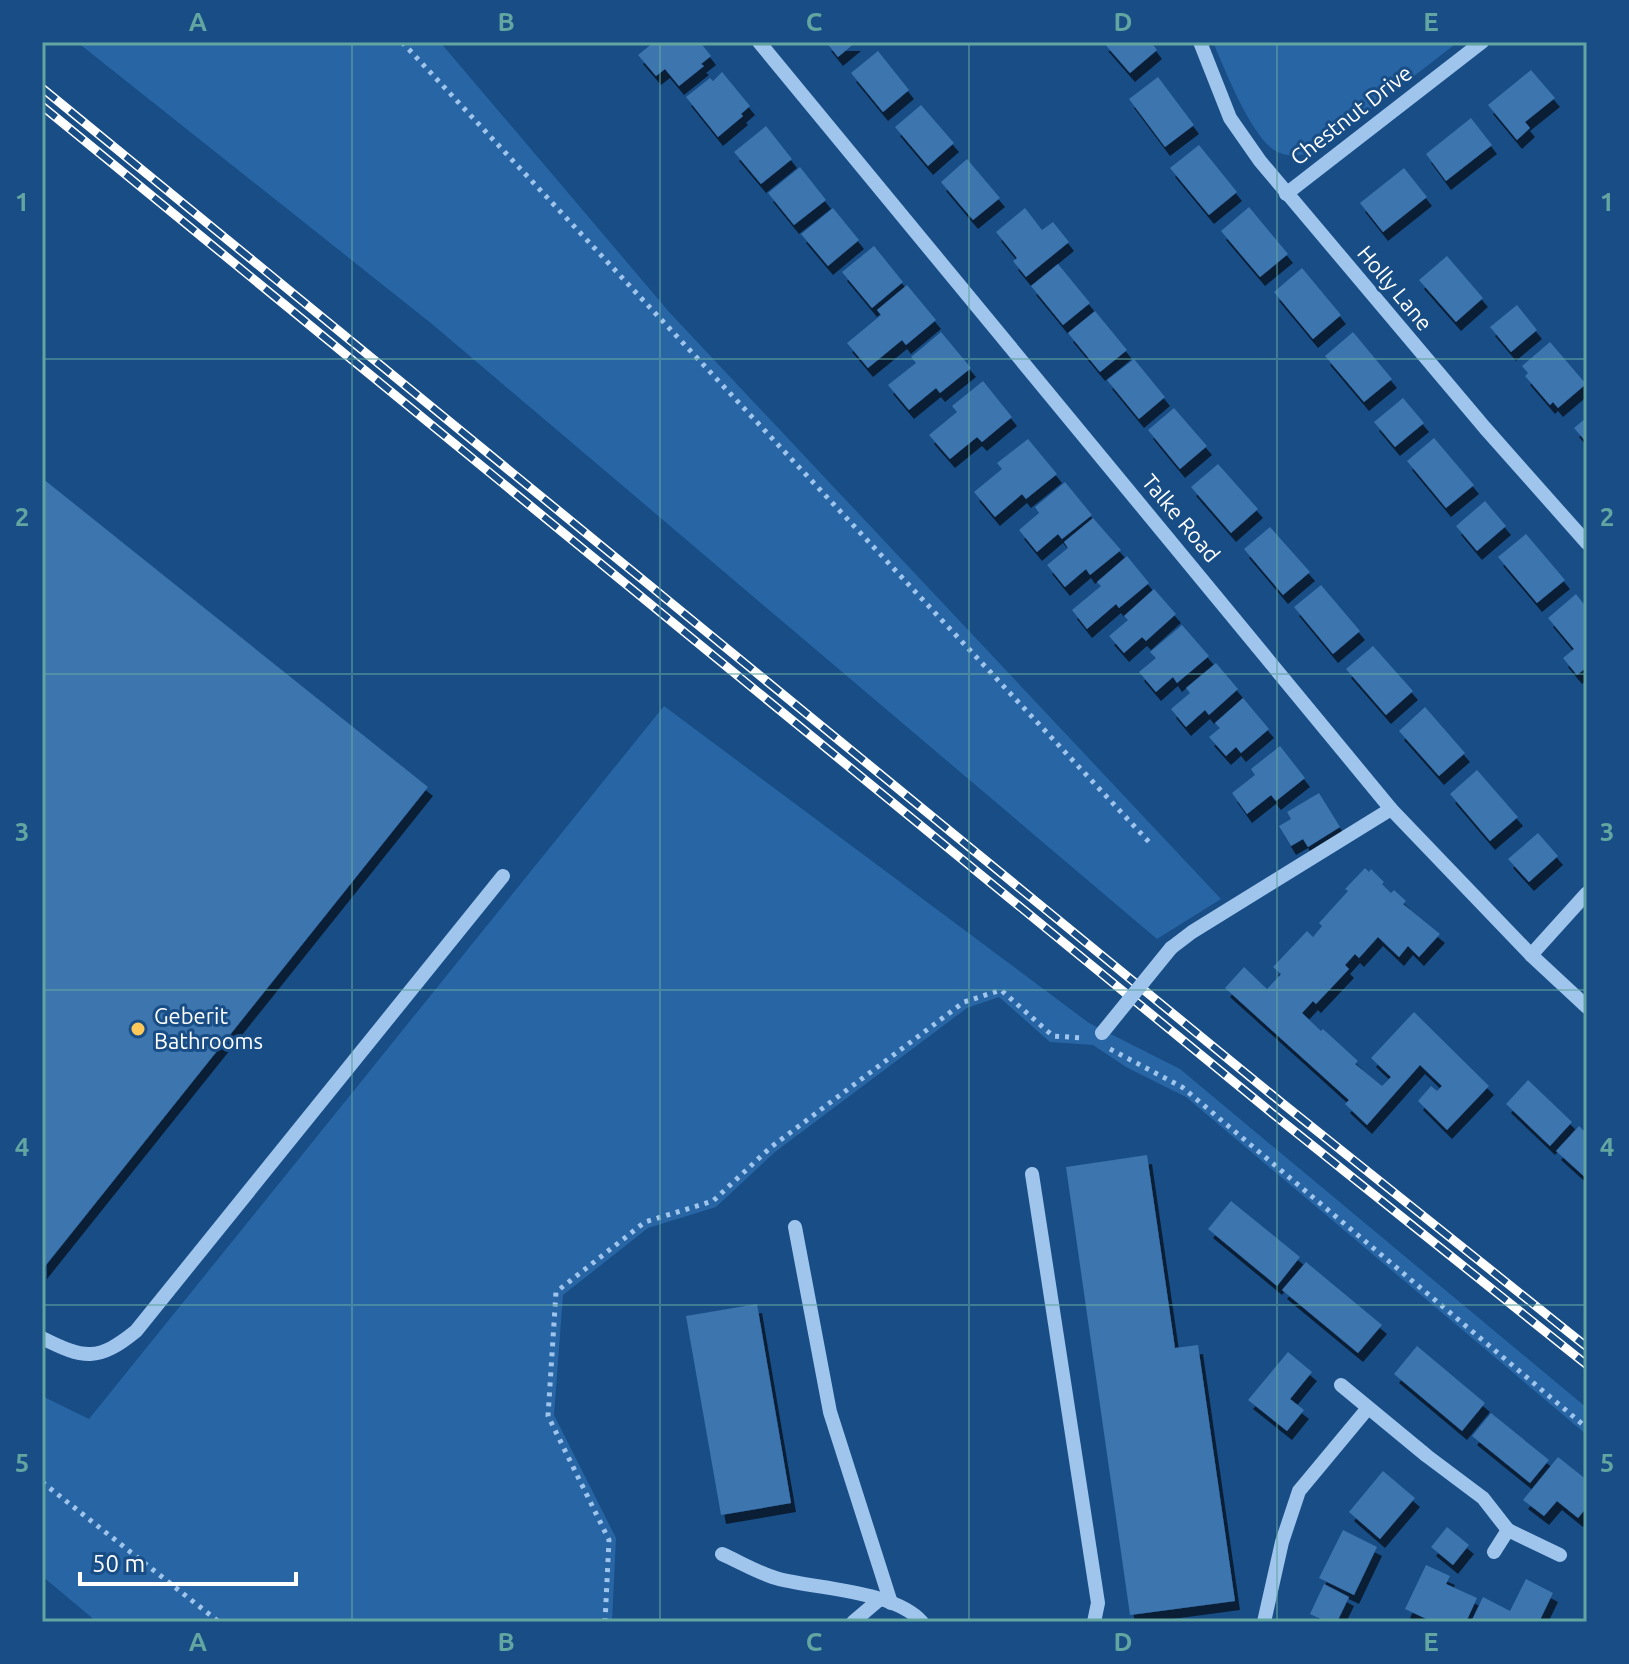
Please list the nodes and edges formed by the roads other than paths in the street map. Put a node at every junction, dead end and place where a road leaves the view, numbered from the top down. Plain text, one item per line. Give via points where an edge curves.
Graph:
1 (759, 42) edge
2 (1200, 42) edge
3 (1482, 42) edge
4 (1286, 194) junction
5 (1587, 543) edge
6 (1391, 809) junction
7 (503, 876) dead end
8 (1587, 893) edge
9 (1531, 955) junction
10 (1587, 1007) edge
11 (1101, 1040) road end
12 (1032, 1174) dead end
13 (795, 1227) dead end
14 (42, 1338) edge
15 (1341, 1385) dead end
16 (1368, 1408) junction
17 (1508, 1530) junction
18 (1494, 1552) dead end
19 (722, 1554) dead end
20 (1560, 1555) dead end
21 (886, 1601) junction
22 (853, 1622) edge
23 (922, 1622) edge
24 (1094, 1622) edge
25 (1264, 1622) edge

1 - 6 street, Talke Road
2 - 4 street, Holly Lane via 1230,118
3 - 4 street, Chestnut Drive
4 - 5 street, Holly Lane
6 - 9 street, Talke Road
6 - 11 street, bridge via 1171,948
7 - 14 street via 136,1331 106,1351 79,1355
8 - 9 street
9 - 10 street, Talke Road
12 - 24 street via 1098,1603
13 - 21 street via 830,1412
15 - 16 street
16 - 17 street via 1483,1498
16 - 25 street via 1299,1491
17 - 18 street
17 - 20 street
19 - 21 street via 775,1578
21 - 22 street
21 - 23 street via 912,1611

